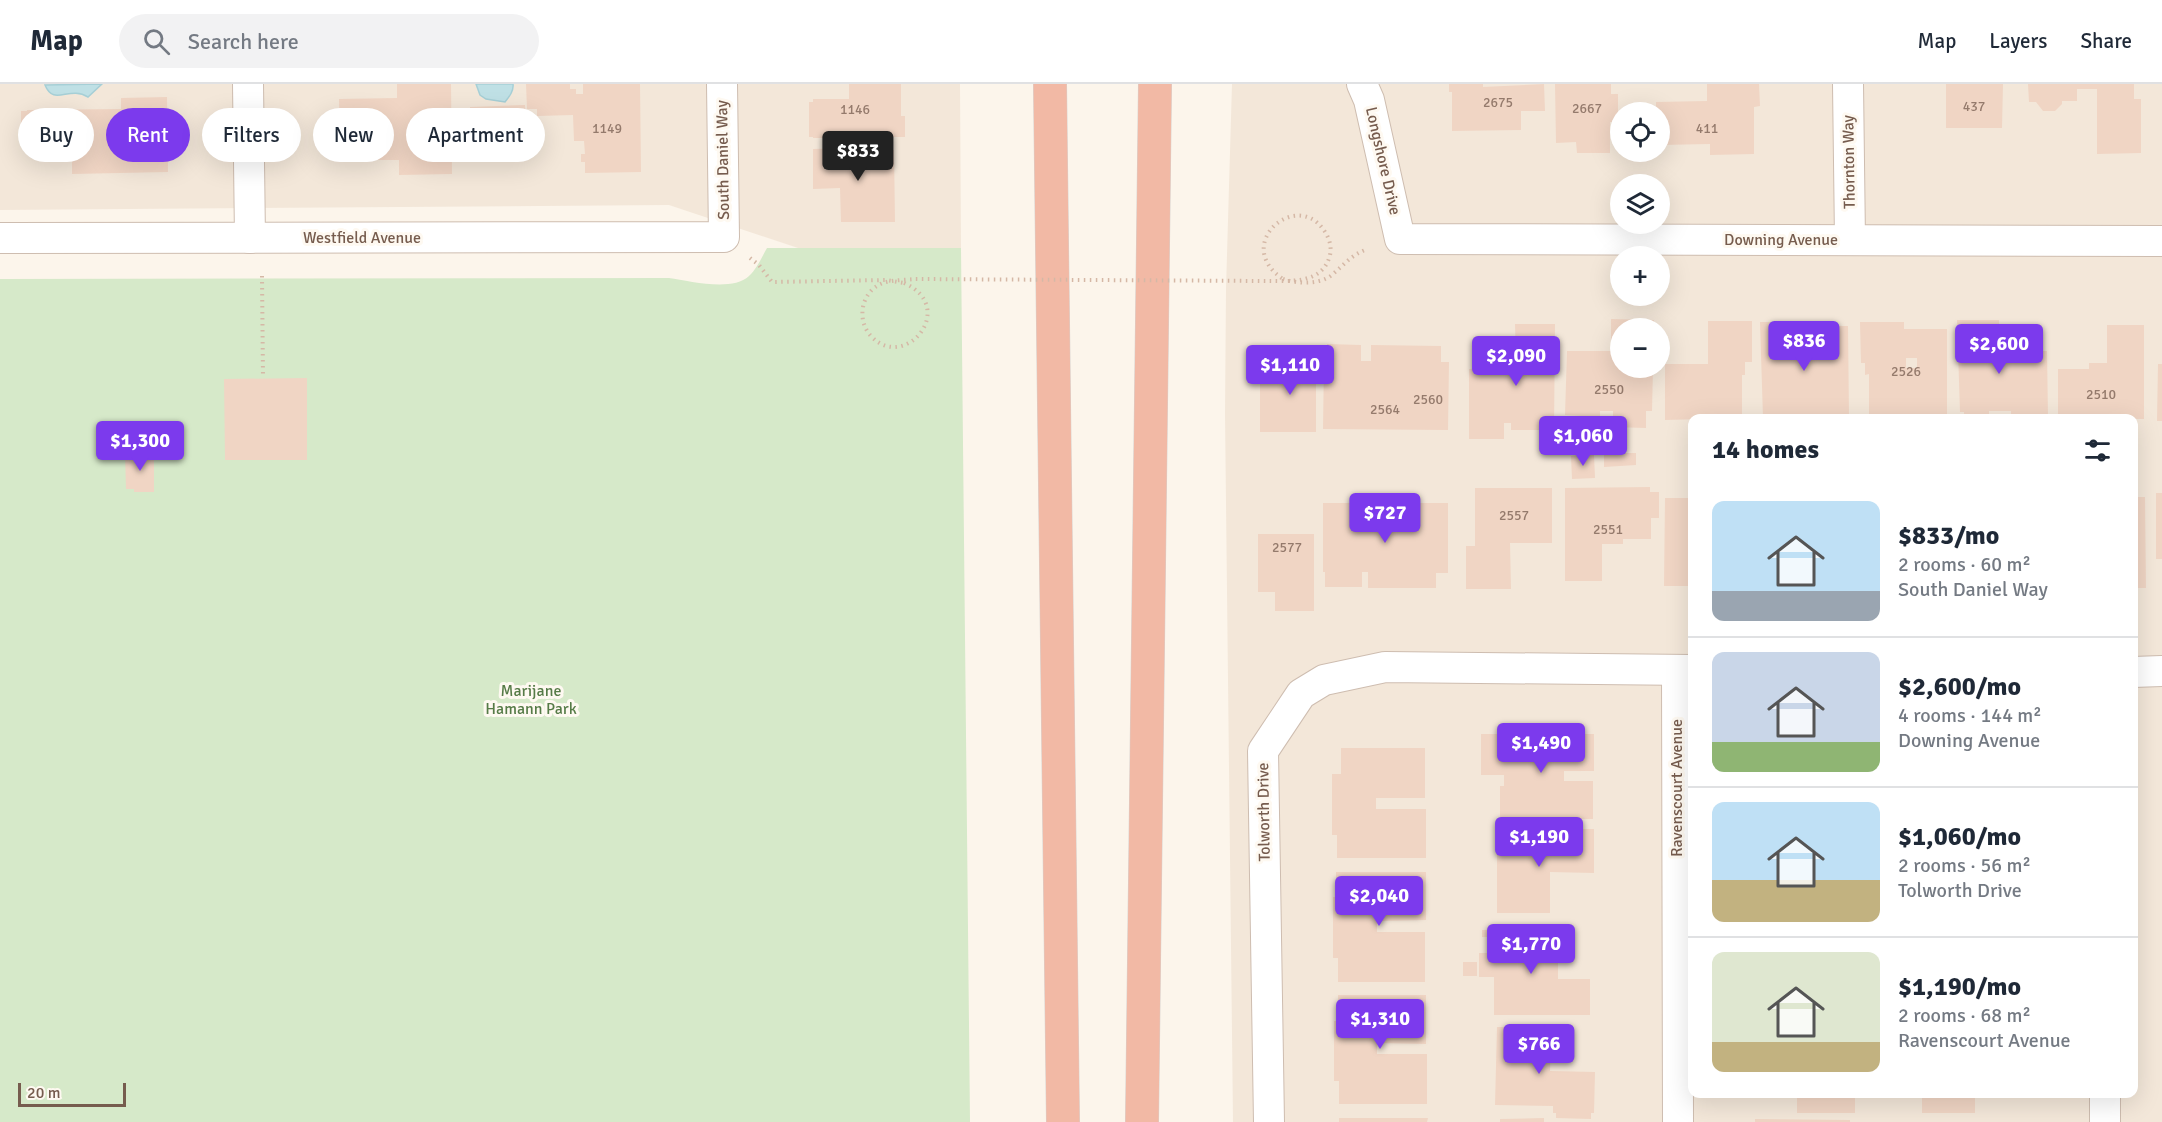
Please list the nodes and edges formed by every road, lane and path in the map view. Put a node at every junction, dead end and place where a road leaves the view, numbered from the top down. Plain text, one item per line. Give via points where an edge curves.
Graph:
1 (248, 84) edge
2 (722, 84) edge
3 (1050, 84) edge
4 (1155, 84) edge
5 (1362, 84) edge
6 (1848, 84) edge
7 (723, 237) junction
8 (0, 238) edge
9 (250, 238) junction
10 (1400, 239) junction
11 (1850, 240) junction
12 (2162, 241) edge
13 (262, 276) dead end
14 (263, 378) dead end
15 (1684, 670) edge
16 (2162, 671) edge
17 (2138, 672) edge
18 (2105, 1098) edge
19 (1063, 1122) edge
20 (1142, 1122) edge
21 (1269, 1122) edge
22 (1678, 1122) edge
23 (2105, 1122) edge

1 - 9 street
2 - 7 street, South Daniel Way
3 - 19 highway
4 - 20 highway
5 - 10 street, Longshore Drive
6 - 11 street, Thornton Way
7 - 9 street, Westfield Avenue
7 - 10 path, bridge via 772,282 886,280 895,282 904,283 914,287 926,304 926,325 914,341 894,347 873,339 862,319 867,297 884,283 894,282 905,280 915,279 1286,281 1295,280 1304,279 1324,270 1331,250 1317,222 1297,215 1285,218 1268,231 1263,253 1266,264 1273,273 1282,279 1293,283 1316,282 1331,276 1360,252
8 - 9 street, Westfield Avenue
10 - 11 street, Downing Avenue
11 - 12 street, Downing Avenue
13 - 14 path
15 - 21 street, Tolworth Drive via 1385,667 1324,680 1301,694 1263,751
15 - 22 street, Ravenscourt Avenue
16 - 17 street
18 - 23 street

